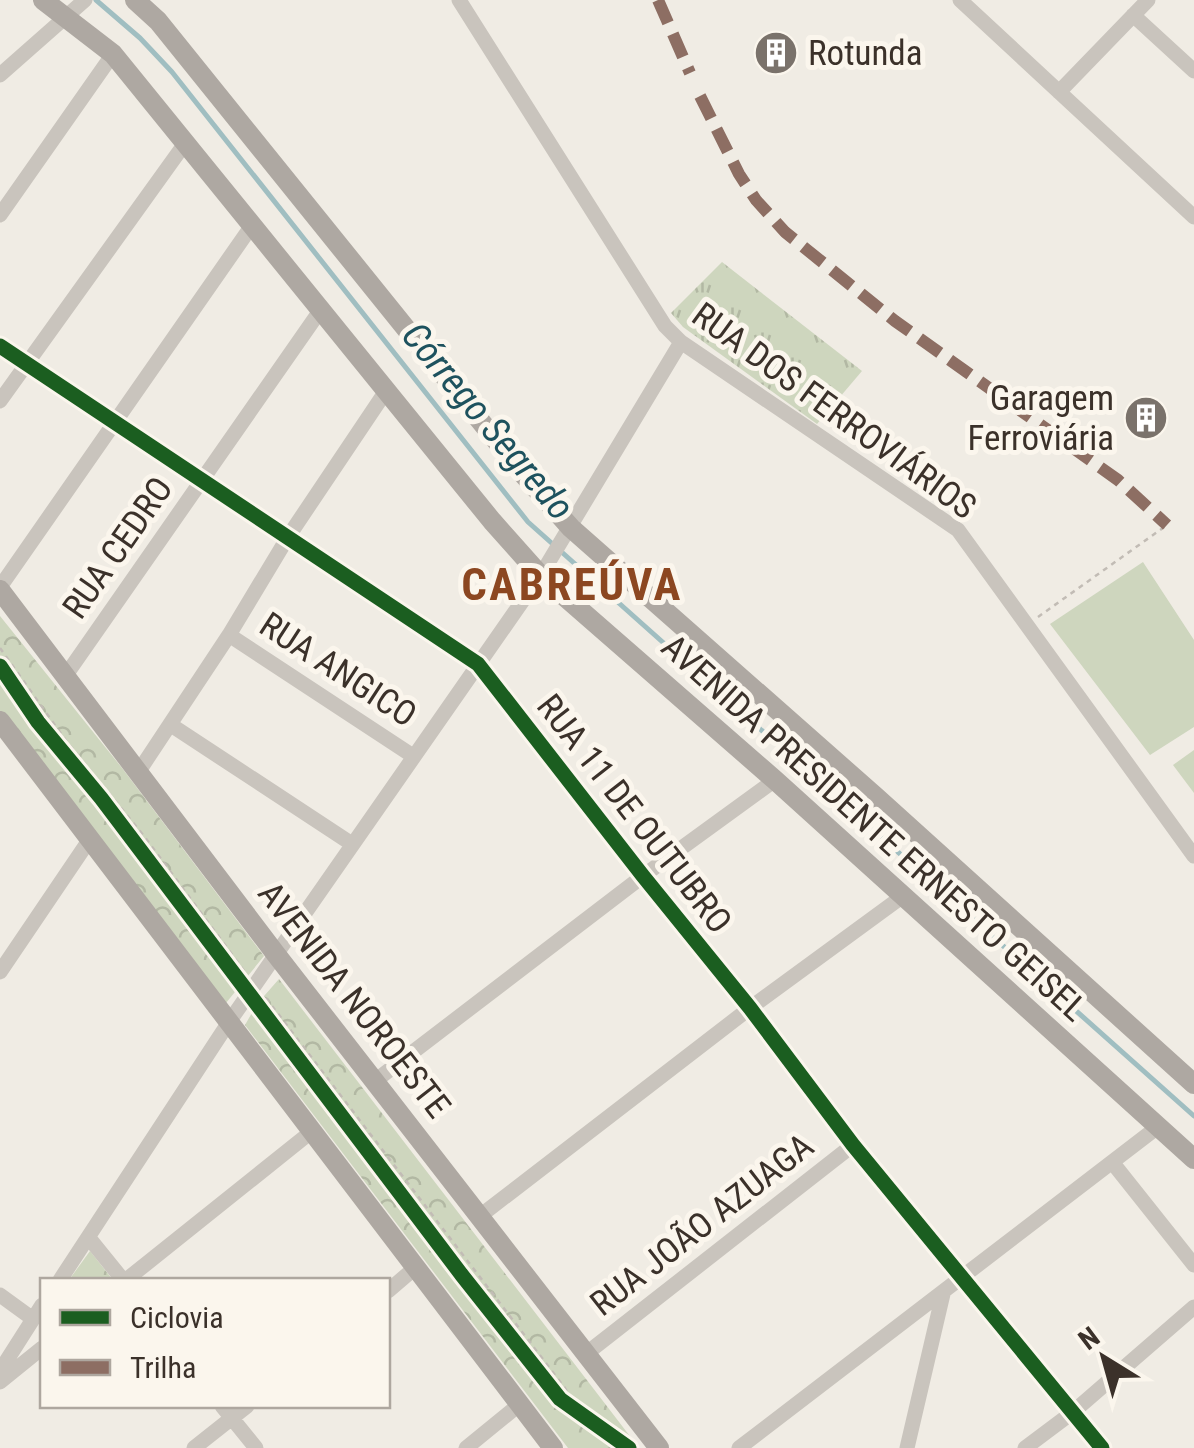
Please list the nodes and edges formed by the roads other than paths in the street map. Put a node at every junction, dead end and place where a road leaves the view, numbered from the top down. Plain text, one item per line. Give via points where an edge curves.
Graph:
1 (43, 0) edge
2 (85, 0) edge
3 (135, 0) edge
4 (459, 0) edge
5 (960, 0) edge
6 (1148, 0) edge
7 (1132, 15) junction
8 (67, 16) junction
9 (113, 54) junction
10 (1194, 72) edge
11 (0, 75) edge
12 (1059, 92) junction
13 (186, 142) junction
14 (0, 215) edge
15 (1194, 217) edge
16 (253, 224) junction
17 (322, 308) junction
18 (681, 342) junction
19 (0, 346) edge
20 (26, 364) junction
21 (386, 391) junction
22 (0, 402) edge
23 (115, 423) junction
24 (202, 480) junction
25 (569, 530) junction
26 (288, 537) junction
27 (541, 574) junction
28 (0, 589) edge
29 (230, 634) junction
30 (478, 664) junction
31 (66, 675) junction
32 (0, 722) edge
33 (171, 724) junction
34 (414, 756) junction
35 (139, 770) junction
36 (774, 780) junction
37 (90, 839) junction
38 (352, 844) junction
39 (1194, 856) edge
40 (643, 876) junction
41 (903, 896) junction
42 (276, 953) junction
43 (0, 972) edge
44 (750, 1008) junction
45 (229, 1022) junction
46 (375, 1080) junction
47 (1194, 1084) edge
48 (1158, 1126) junction
49 (311, 1132) junction
50 (854, 1145) junction
51 (1194, 1159) edge
52 (1112, 1162) junction
53 (480, 1216) junction
54 (89, 1238) junction
55 (1194, 1265) edge
56 (416, 1267) junction
57 (61, 1278) edge
58 (123, 1278) edge
59 (128, 1278) edge
60 (963, 1280) junction
61 (390, 1289) edge
62 (944, 1294) junction
63 (0, 1295) edge
64 (1194, 1307) edge
65 (38, 1312) edge
66 (40, 1350) edge
67 (587, 1353) junction
68 (0, 1371) edge
69 (0, 1382) edge
70 (520, 1404) junction
71 (227, 1412) edge
72 (1073, 1412) junction
73 (194, 1448) edge
74 (256, 1448) edge
75 (466, 1448) edge
76 (553, 1448) edge
77 (659, 1448) edge
78 (739, 1448) edge
79 (906, 1448) edge
80 (1025, 1448) edge
81 (1102, 1448) edge

1 - 8 main road, AVENIDA PRESIDENTE ERNESTO GEISEL
2 - 8 street
3 - 25 main road, AVENIDA PRESIDENTE ERNESTO GEISEL
4 - 18 street, RUA DOS FERROVIÁRIOS
5 - 12 street
6 - 7 street
7 - 10 street
7 - 12 street
8 - 9 main road, AVENIDA PRESIDENTE ERNESTO GEISEL
8 - 11 street
9 - 13 main road, AVENIDA PRESIDENTE ERNESTO GEISEL
9 - 14 street
12 - 15 street
13 - 16 main road, AVENIDA PRESIDENTE ERNESTO GEISEL
13 - 20 street
16 - 17 main road, AVENIDA PRESIDENTE ERNESTO GEISEL
16 - 23 street
17 - 21 main road, AVENIDA PRESIDENTE ERNESTO GEISEL
17 - 24 street, RUA CEDRO
18 - 25 street
18 - 39 street, RUA DOS FERROVIÁRIOS via 958,530
19 - 20 street, RUA 11 DE OUTUBRO
20 - 22 street
20 - 23 street, RUA 11 DE OUTUBRO
21 - 26 street
21 - 27 main road, AVENIDA PRESIDENTE ERNESTO GEISEL
23 - 24 street, RUA 11 DE OUTUBRO
23 - 28 street
24 - 26 street, RUA 11 DE OUTUBRO
24 - 31 street, RUA CEDRO
25 - 27 street
25 - 47 main road, AVENIDA PRESIDENTE ERNESTO GEISEL
26 - 29 street
26 - 30 street, RUA 11 DE OUTUBRO
27 - 30 street
27 - 36 main road, AVENIDA PRESIDENTE ERNESTO GEISEL
28 - 31 main road, AVENIDA NOROESTE
29 - 33 street
29 - 34 street, RUA ANGICO
30 - 34 street
30 - 40 street, RUA 11 DE OUTUBRO
31 - 35 main road, AVENIDA NOROESTE
32 - 37 main road
33 - 35 street
33 - 38 street
34 - 38 street
35 - 42 main road, AVENIDA NOROESTE
36 - 40 street
36 - 41 main road, AVENIDA PRESIDENTE ERNESTO GEISEL
37 - 43 street
37 - 45 main road
38 - 42 street
40 - 44 street, RUA 11 DE OUTUBRO
40 - 46 street
41 - 44 street
41 - 48 main road, AVENIDA PRESIDENTE ERNESTO GEISEL
42 - 45 street via 255,994
42 - 46 main road, AVENIDA NOROESTE
44 - 50 street, RUA 11 DE OUTUBRO
44 - 53 street
45 - 49 main road
45 - 54 street
46 - 53 main road, AVENIDA NOROESTE
48 - 51 main road, AVENIDA PRESIDENTE ERNESTO GEISEL
48 - 52 street
49 - 56 main road
49 - 59 street
50 - 60 street, RUA 11 DE OUTUBRO
50 - 67 street, RUA JOÃO AZUAGA
52 - 55 street
52 - 60 street
53 - 67 main road, AVENIDA NOROESTE
54 - 57 street
54 - 58 street
56 - 61 street
56 - 70 main road
60 - 62 street
60 - 72 street, RUA 11 DE OUTUBRO
62 - 78 street
62 - 79 street
63 - 65 street
64 - 72 street
65 - 68 street
66 - 69 street
67 - 77 main road, AVENIDA NOROESTE
70 - 75 street
70 - 76 main road
71 - 73 street
71 - 74 street
72 - 80 street
72 - 81 street, RUA 11 DE OUTUBRO

